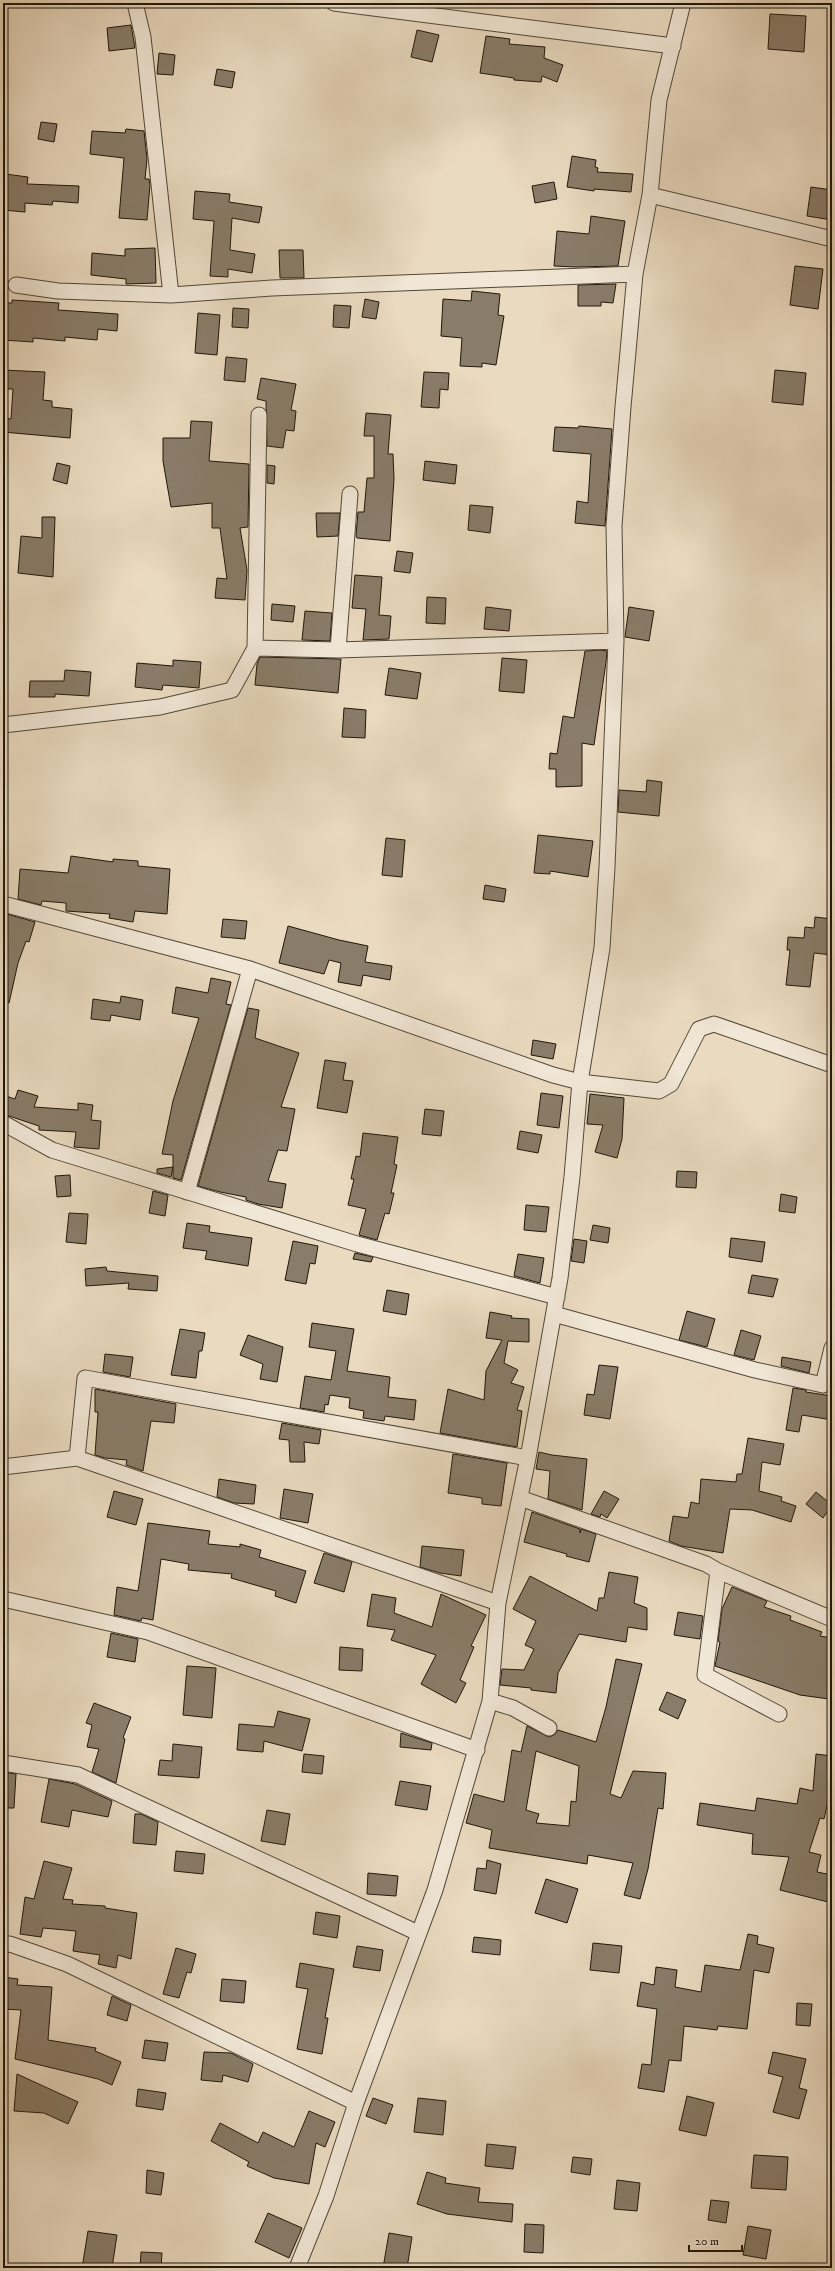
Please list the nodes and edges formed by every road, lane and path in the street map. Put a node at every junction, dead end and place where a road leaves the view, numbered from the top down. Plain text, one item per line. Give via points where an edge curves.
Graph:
1 (135, 3) edge
2 (334, 3) edge
3 (683, 3) edge
4 (673, 46) junction
5 (650, 196) junction
6 (832, 239) edge
7 (635, 274) junction
8 (16, 285) dead end
9 (171, 295) junction
10 (259, 415) dead end
11 (350, 494) dead end
12 (616, 641) junction
13 (255, 648) junction
14 (338, 650) junction
15 (3, 725) edge
16 (3, 904) edge
17 (250, 969) junction
18 (832, 1065) edge
19 (580, 1082) junction
20 (3, 1123) edge
21 (187, 1192) junction
22 (557, 1297) junction
23 (554, 1314) junction
24 (832, 1348) edge
25 (828, 1386) edge
26 (77, 1458) junction
27 (528, 1458) junction
28 (3, 1467) edge
29 (520, 1498) junction
30 (718, 1571) junction
31 (3, 1599) edge
32 (498, 1603) junction
33 (832, 1618) edge
34 (490, 1701) junction
35 (779, 1714) dead end
36 (549, 1728) dead end
37 (476, 1750) junction
38 (3, 1763) edge
39 (418, 1933) junction
40 (3, 1945) edge
41 (356, 2103) junction
42 (297, 2268) edge

1 - 9 street via 143,37
2 - 4 street
3 - 4 street
4 - 5 street via 659,100
5 - 6 street
5 - 7 street
7 - 9 street via 272,288
7 - 12 street via 614,526
8 - 9 street via 58,291
10 - 13 street
11 - 14 street
12 - 14 street
12 - 19 street via 602,948
13 - 14 street
13 - 15 street via 232,690 160,707
16 - 17 street
17 - 19 street via 553,1075
17 - 21 street
18 - 19 street via 714,1024 699,1029 671,1084 659,1091
19 - 22 street via 572,1176
20 - 21 street via 52,1150
21 - 22 street via 357,1244
22 - 23 street
23 - 25 street via 755,1370
23 - 27 street
24 - 25 street
26 - 27 street via 85,1378
26 - 28 street
26 - 32 street
27 - 29 street
29 - 30 street via 706,1564
29 - 32 street
30 - 33 street
30 - 35 street via 705,1675
31 - 37 street via 148,1632
32 - 34 street
34 - 36 street via 513,1708
34 - 37 street
37 - 39 street via 435,1890
38 - 39 street via 78,1775
39 - 41 street
40 - 41 street via 10,1944 68,1964
41 - 42 street via 326,2196

